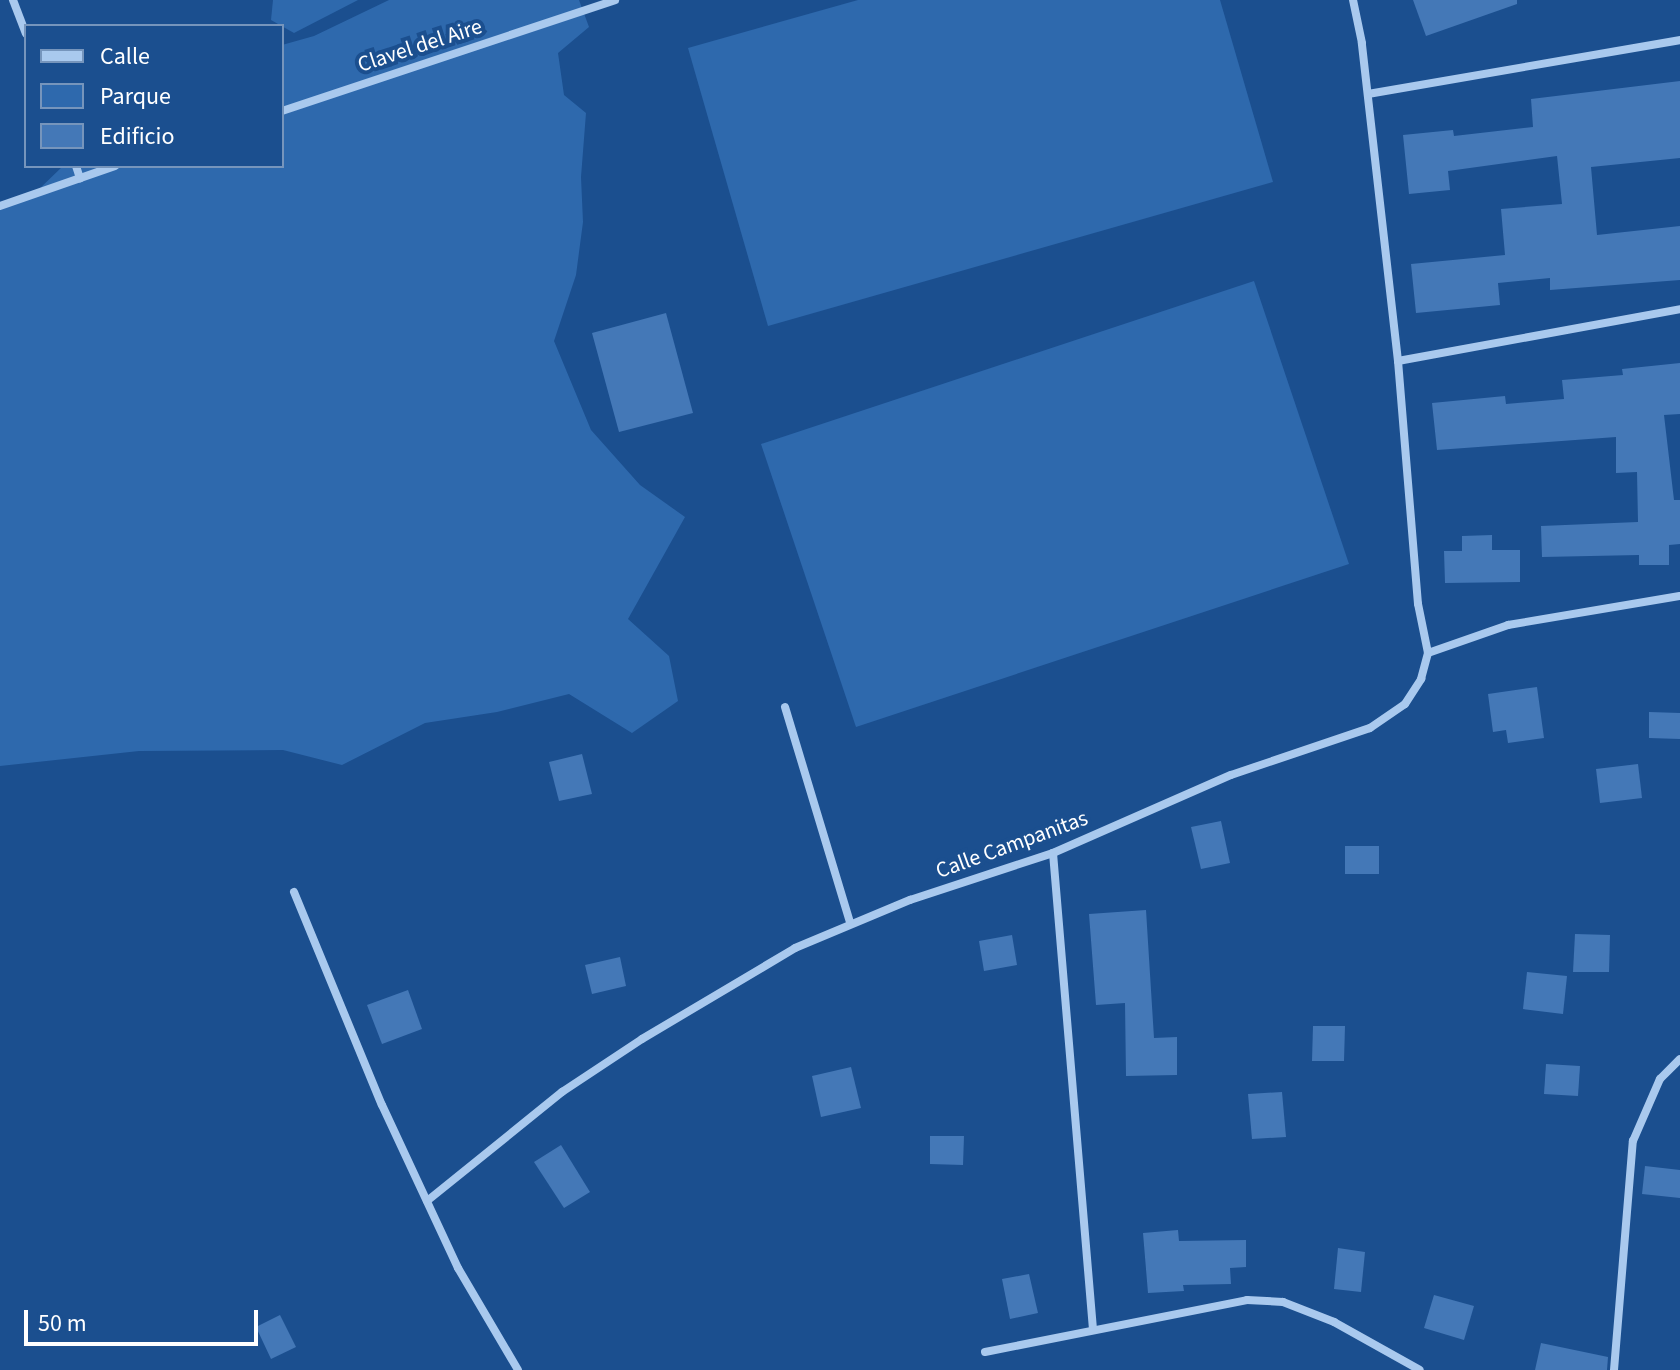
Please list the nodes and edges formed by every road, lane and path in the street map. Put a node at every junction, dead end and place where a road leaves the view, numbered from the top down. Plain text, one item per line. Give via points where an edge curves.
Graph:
1 (13, 0) edge
2 (615, 0) edge
3 (1353, 0) edge
4 (591, 4) edge
5 (24, 29) edge
6 (1680, 40) edge
7 (1368, 94) junction
8 (284, 110) edge
9 (77, 168) edge
10 (109, 168) edge
11 (80, 178) junction
12 (0, 206) edge
13 (1680, 309) edge
14 (1398, 361) junction
15 (1680, 596) edge
16 (1428, 653) junction
17 (785, 707) dead end
18 (1053, 853) junction
19 (294, 892) dead end
20 (850, 922) junction
21 (1680, 1059) edge
22 (427, 1201) junction
23 (1093, 1329) junction
24 (985, 1352) dead end
25 (1398, 1360) junction
26 (518, 1370) edge
27 (1391, 1370) edge
28 (1420, 1370) edge
29 (1614, 1370) edge

1 - 5 street
2 - 4 street, Clavel del Aire
3 - 7 street
4 - 8 street, Clavel del Aire
6 - 7 street
7 - 14 street
9 - 11 street
10 - 11 street
11 - 12 street
13 - 14 street
14 - 16 street via 1418,604
15 - 16 street via 1508,625
16 - 18 street, Calle Campanitas via 1421,679 1405,704 1370,728 1231,775
17 - 20 street
18 - 20 street, Calle Campanitas
18 - 23 street
19 - 22 street
20 - 22 street, Calle Campanitas via 795,948 642,1039 562,1092
21 - 29 street via 1660,1079 1633,1141
22 - 26 street via 458,1268
23 - 24 street
23 - 25 street via 1211,1304 1283,1302 1334,1322
25 - 27 street
25 - 28 street

